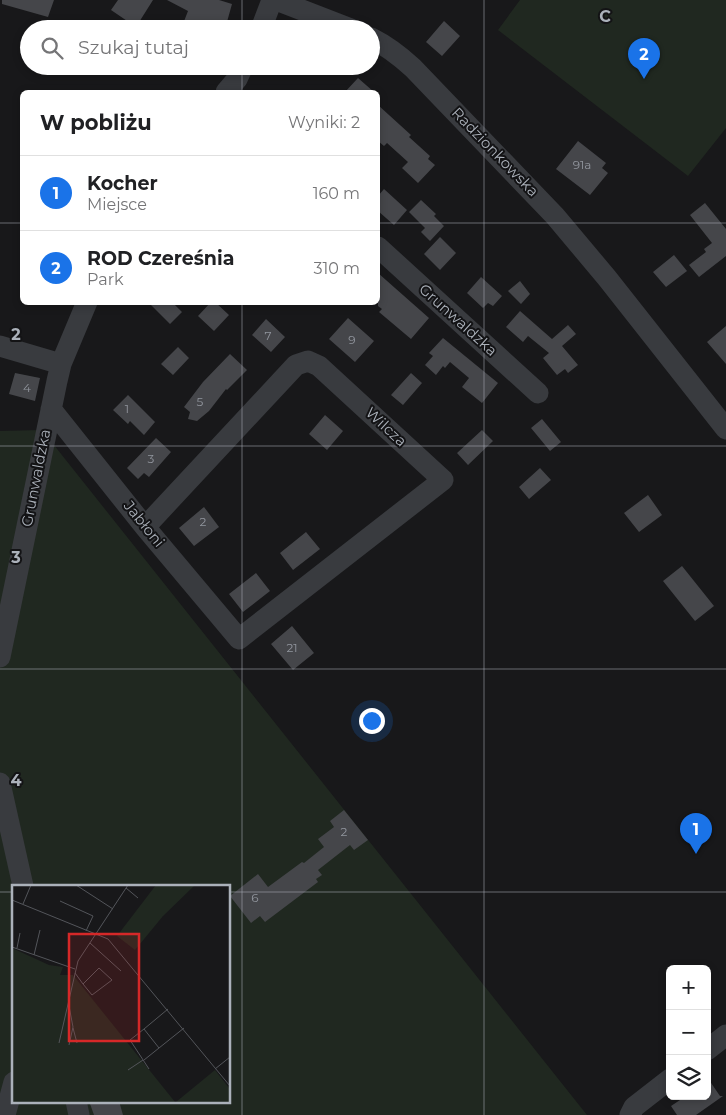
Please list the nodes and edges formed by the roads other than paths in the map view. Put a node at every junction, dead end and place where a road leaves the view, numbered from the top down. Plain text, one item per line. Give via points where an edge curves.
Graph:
1 (272, 0) edge
2 (276, 0) edge
3 (264, 20) edge
4 (328, 20) edge
5 (380, 43) edge
6 (239, 75) edge
7 (228, 90) edge
8 (380, 249) edge
9 (86, 305) edge
10 (0, 346) edge
11 (61, 364) junction
12 (538, 393) dead end
13 (50, 408) junction
14 (726, 429) edge
15 (145, 527) junction
16 (239, 638) joint
17 (0, 657) edge
18 (0, 783) edge
19 (23, 885) edge
20 (726, 1035) edge
21 (711, 1047) edge
22 (666, 1082) edge
23 (12, 1089) edge
24 (76, 1102) edge
25 (5, 1115) edge
26 (80, 1115) edge
27 (630, 1115) edge

1 - 3 street
2 - 4 street
5 - 14 street, Radzionkowska via 398,55 444,100 555,216
6 - 7 street
8 - 12 street, Grunwaldzka
9 - 11 street, Grunwaldzka
10 - 11 street
11 - 13 street, Grunwaldzka
13 - 15 street, Jabłoni
13 - 17 street, Grunwaldzka
15 - 16 street, Jabłoni
15 - 16 street, Wilcza via 296,365 308,361 319,366 443,480
18 - 19 street
20 - 21 street
22 - 27 street via 634,1107
23 - 25 street
24 - 26 street

